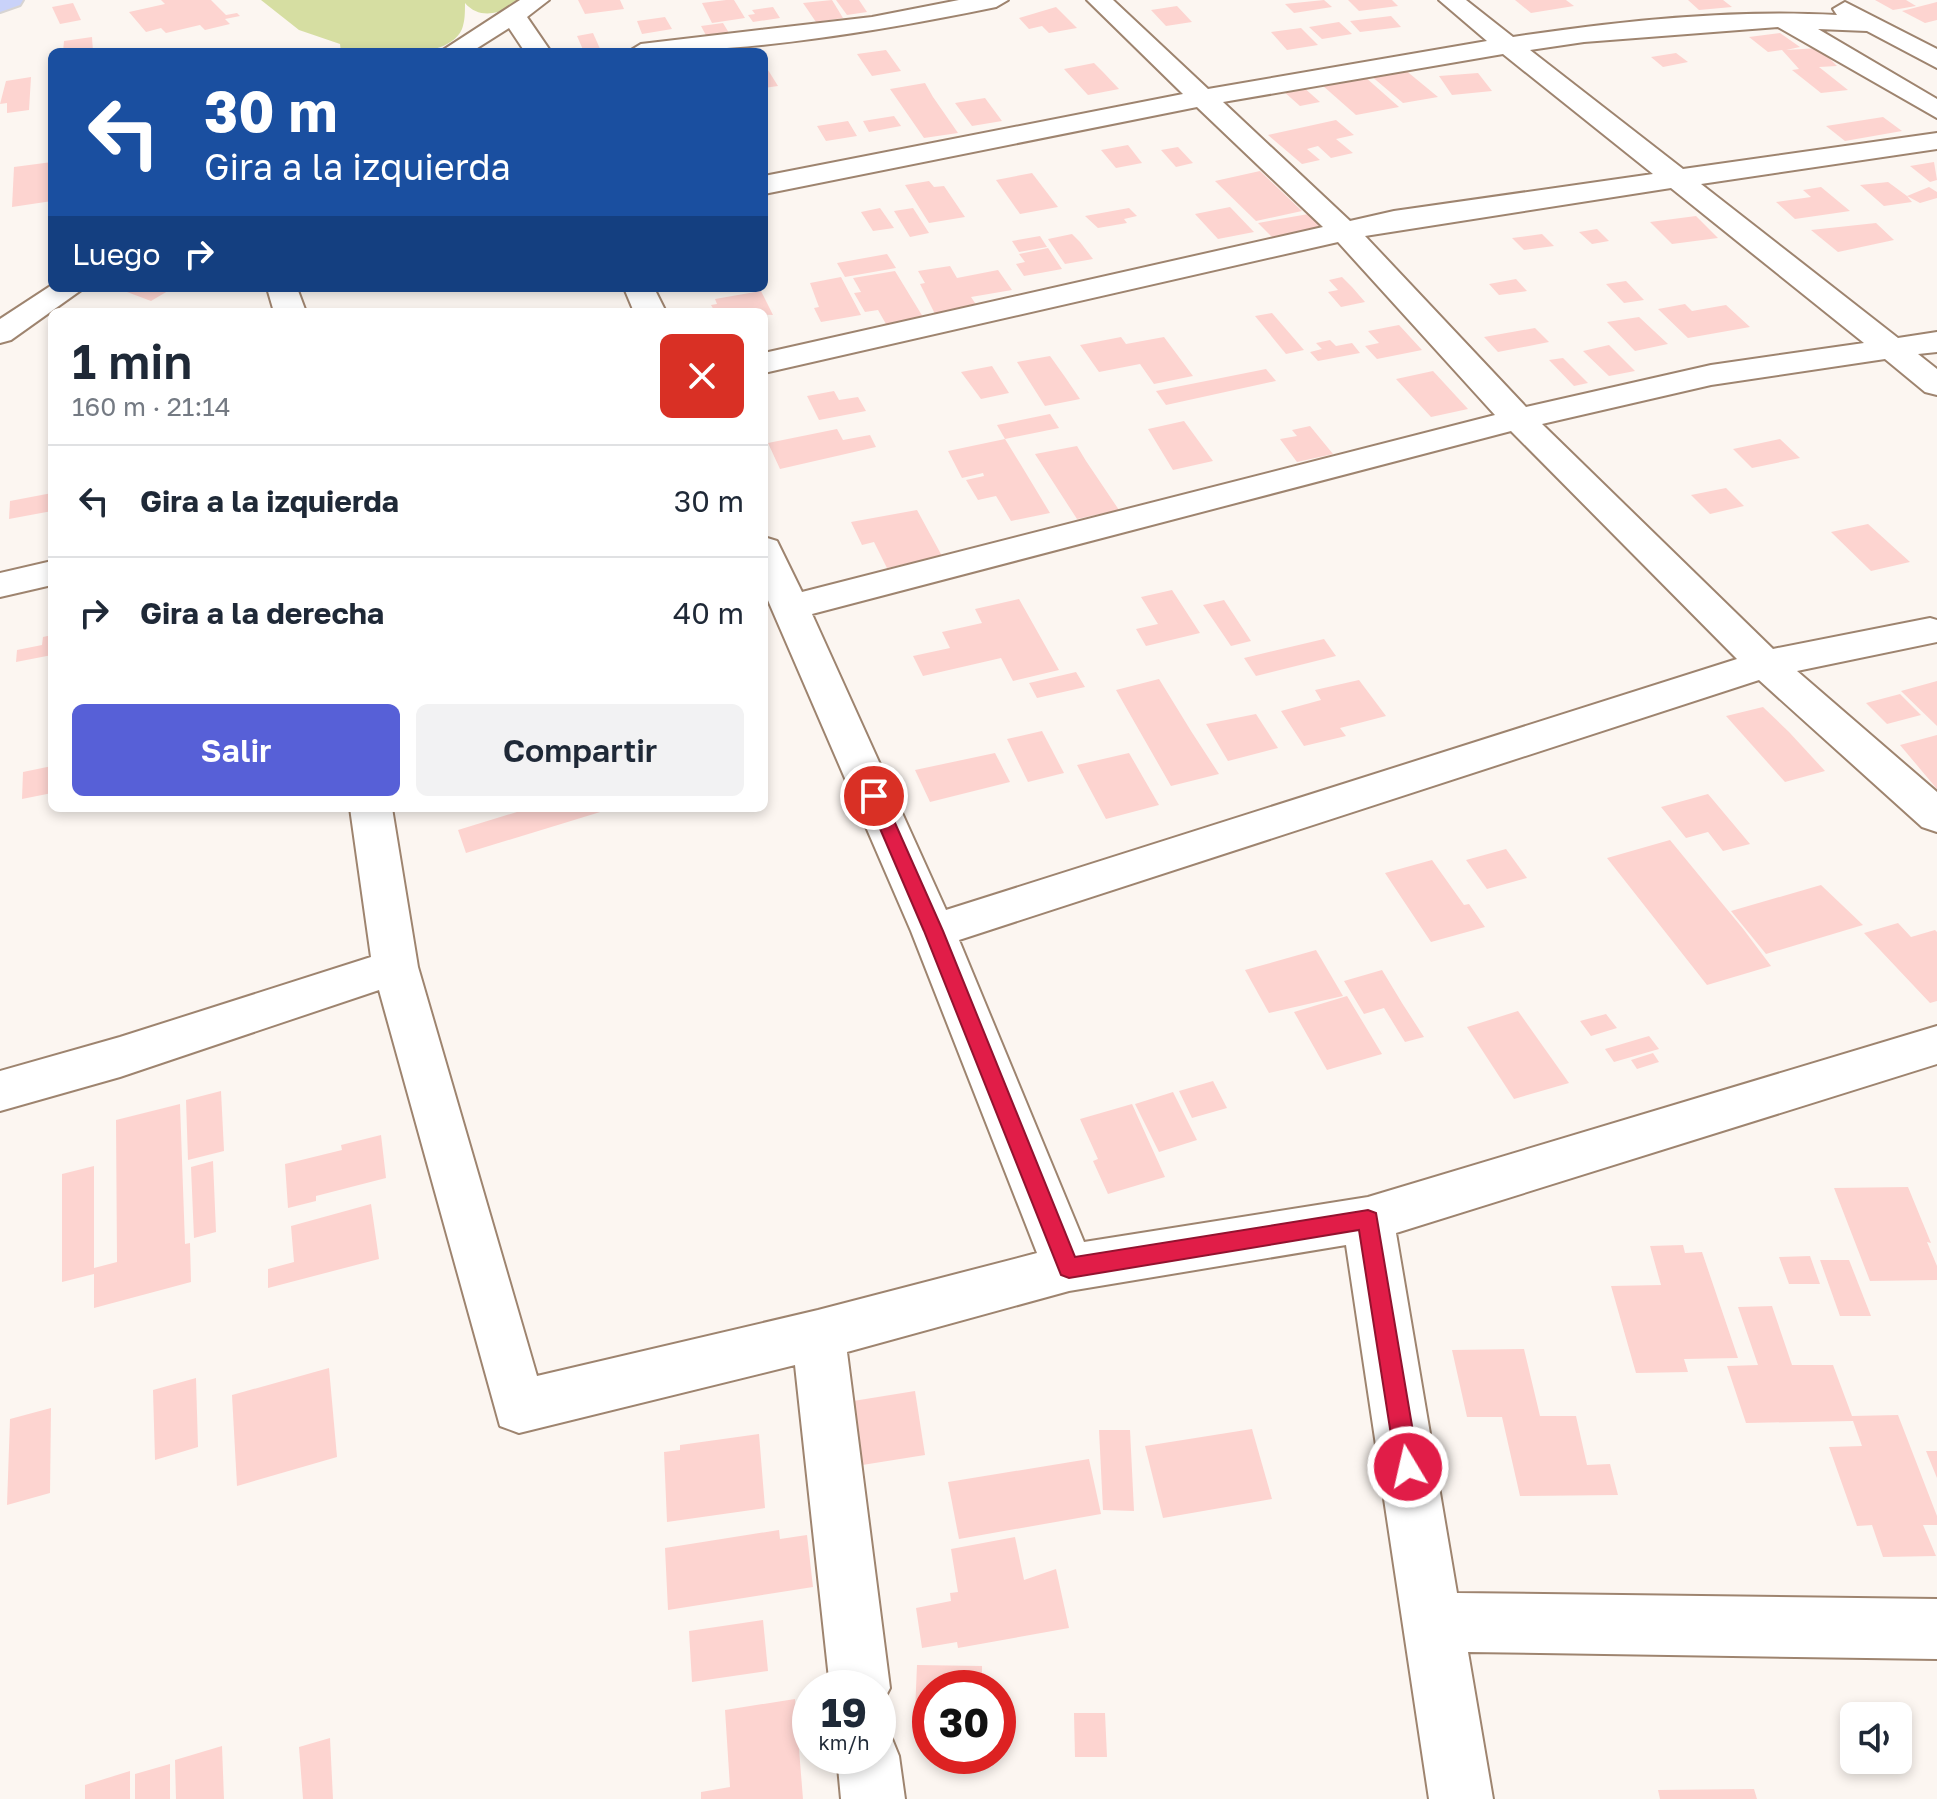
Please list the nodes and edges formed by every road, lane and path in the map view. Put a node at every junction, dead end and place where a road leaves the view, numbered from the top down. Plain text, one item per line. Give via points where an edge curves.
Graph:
1 (9, 0) edge
2 (537, 0) edge
3 (996, 0) edge
4 (1099, 0) edge
5 (1451, 0) edge
6 (1751, 0) edge
7 (1829, 0) edge
8 (0, 5) edge
9 (513, 15) junction
10 (1783, 19) junction
11 (1869, 24) junction
12 (1509, 45) junction
13 (459, 48) edge
14 (535, 48) edge
15 (675, 48) edge
16 (1937, 60) edge
17 (1206, 97) junction
18 (1937, 110) edge
19 (1937, 141) edge
20 (1678, 179) junction
21 (768, 184) edge
22 (1346, 233) junction
23 (63, 292) edge
24 (0, 333) edge
25 (1937, 342) edge
26 (1891, 349) junction
27 (768, 362) edge
28 (1937, 385) edge
29 (1518, 419) junction
30 (768, 557) edge
31 (48, 574) edge
32 (0, 585) edge
33 (792, 607) junction
34 (1930, 631) dead end
35 (1765, 664) junction
36 (372, 812) edge
37 (1937, 816) edge
38 (933, 931) junction
39 (395, 967) junction
40 (1937, 1045) edge
41 (0, 1091) edge
42 (1368, 1219) junction
43 (1069, 1268) junction
44 (818, 1335) junction
45 (1433, 1622) junction
46 (1937, 1629) edge
47 (858, 1670) edge
48 (870, 1774) edge
49 (873, 1799) edge
50 (1461, 1799) edge

1 - 8 main road
2 - 9 street
3 - 15 street via 872,25
4 - 17 street
5 - 12 street
6 - 10 street
7 - 11 street
9 - 13 street
9 - 14 street
10 - 11 street
10 - 12 street
10 - 18 street
11 - 16 street
12 - 17 street
12 - 20 street
17 - 21 street
17 - 22 street
19 - 20 street
20 - 22 street via 1394,220
20 - 26 street
22 - 27 street
22 - 29 street
23 - 24 street
25 - 26 street
26 - 28 street
26 - 29 street via 1711,375
29 - 33 street
29 - 35 street
30 - 33 street
31 - 32 street
33 - 38 street
34 - 35 street
35 - 37 street
35 - 38 street
36 - 39 street
38 - 43 street
39 - 41 street
39 - 44 street via 519,1407
40 - 42 street
42 - 43 street
42 - 45 street
43 - 44 street
44 - 47 street
45 - 46 street
45 - 50 street
48 - 49 street

